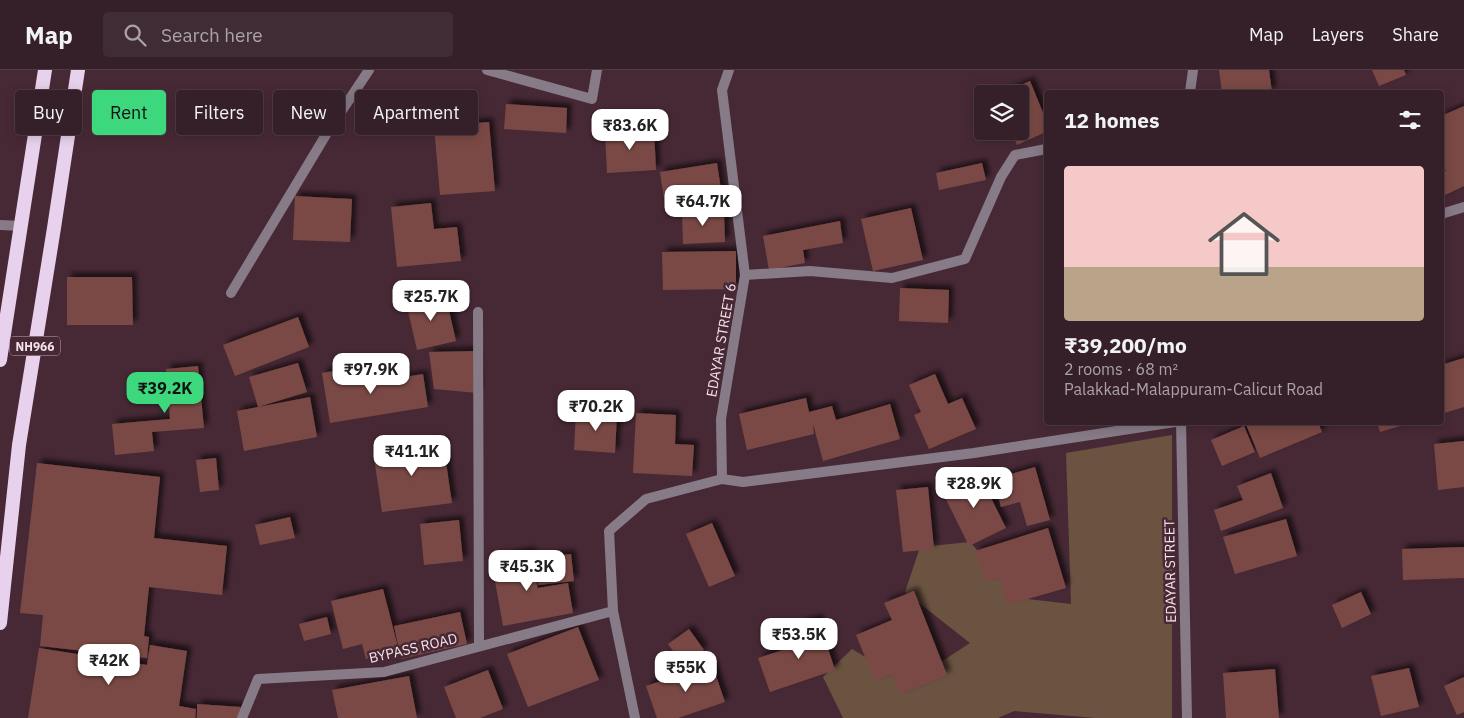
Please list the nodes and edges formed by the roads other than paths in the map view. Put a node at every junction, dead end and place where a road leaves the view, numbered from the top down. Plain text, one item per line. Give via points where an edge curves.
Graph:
1 (45, 70) edge
2 (78, 70) edge
3 (369, 70) edge
4 (487, 70) edge
5 (597, 70) edge
6 (729, 70) edge
7 (1193, 70) edge
8 (1190, 90) edge
9 (1044, 149) edge
10 (1464, 207) edge
11 (1444, 213) edge
12 (0, 225) edge
13 (22, 226) junction
14 (746, 275) junction
15 (231, 293) dead end
16 (478, 312) dead end
17 (0, 360) edge
18 (1156, 425) edge
19 (1181, 425) edge
20 (722, 479) junction
21 (613, 611) junction
22 (0, 623) edge
23 (479, 646) junction
24 (242, 718) edge
25 (635, 718) edge
26 (1187, 718) edge

1 - 13 highway, NH966
2 - 22 highway, NH966 via 19,445
3 - 15 street via 326,133
4 - 5 street via 592,99
6 - 14 street via 722,90
7 - 8 street
9 - 14 street, EDAYAR STREET 6 via 1015,155 1001,177 965,259 892,278 810,271
10 - 11 street
12 - 13 street
13 - 17 highway, NH966
14 - 20 street, EDAYAR STREET 6 via 721,419
16 - 23 street
18 - 20 street via 974,453 743,482
19 - 26 street, EDAYAR STREET
20 - 21 street via 646,499 609,531
21 - 23 street, BYPASS ROAD
21 - 25 street
23 - 24 street, BYPASS ROAD via 384,672 258,679

